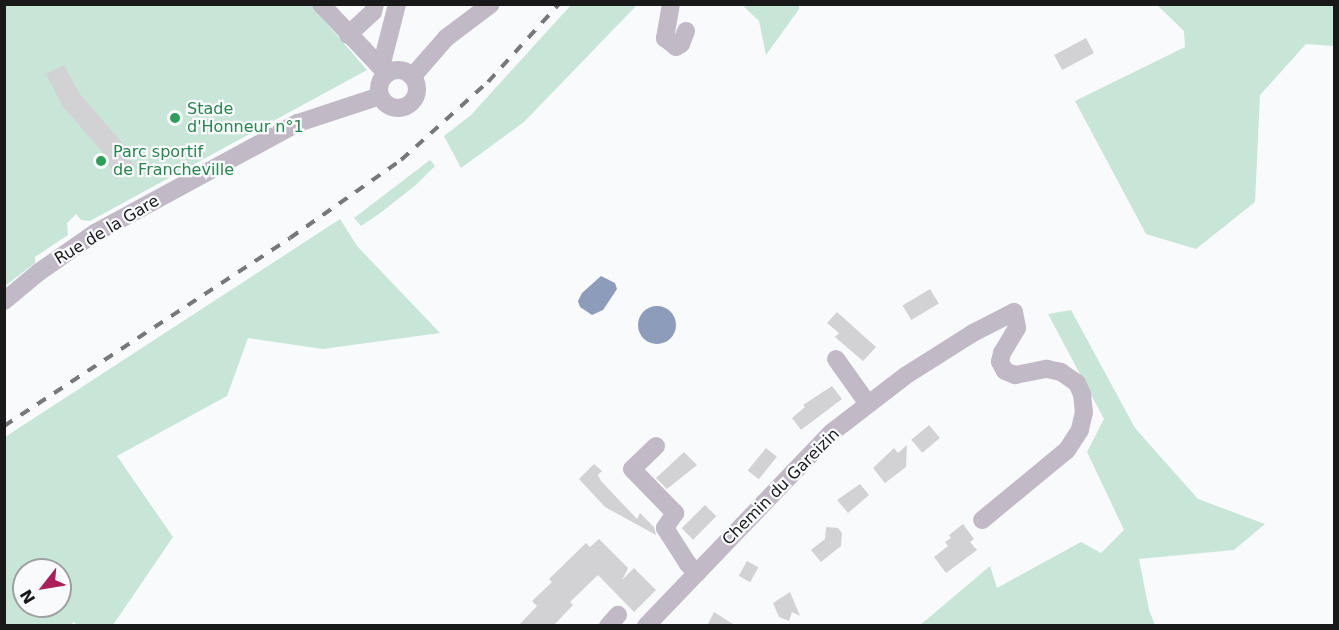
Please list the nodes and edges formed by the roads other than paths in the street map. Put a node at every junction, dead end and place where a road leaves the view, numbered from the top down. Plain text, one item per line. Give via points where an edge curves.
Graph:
1 (375, 4) edge
2 (397, 4) edge
3 (671, 4) edge
4 (490, 5) edge
5 (324, 6) edge
6 (686, 32) dead end
7 (348, 34) junction
8 (384, 70) junction
9 (412, 77) junction
10 (380, 96) junction
11 (4, 301) edge
12 (836, 359) dead end
13 (868, 404) junction
14 (656, 446) dead end
15 (982, 520) dead end
16 (697, 573) junction
17 (646, 626) edge

1 - 7 street via 373,12
2 - 8 street
3 - 6 street via 665,38 676,47
4 - 9 street via 446,38
5 - 7 street
7 - 8 street
8 - 9 street via 403,71
8 - 10 street
9 - 10 street via 416,94 404,107 387,105
10 - 11 street, Rue de la Gare via 298,123 115,222 57,258
12 - 13 street
13 - 15 street, Chemin du Gareizin via 973,333 1014,312 1017,328 1000,362 1005,371 1015,375 1047,369 1061,372 1077,383 1084,412 1080,430 1067,450
13 - 16 street, Chemin du Gareizin via 831,433
14 - 16 street via 632,469 675,513 665,528
16 - 17 street, Chemin du Gareizin

